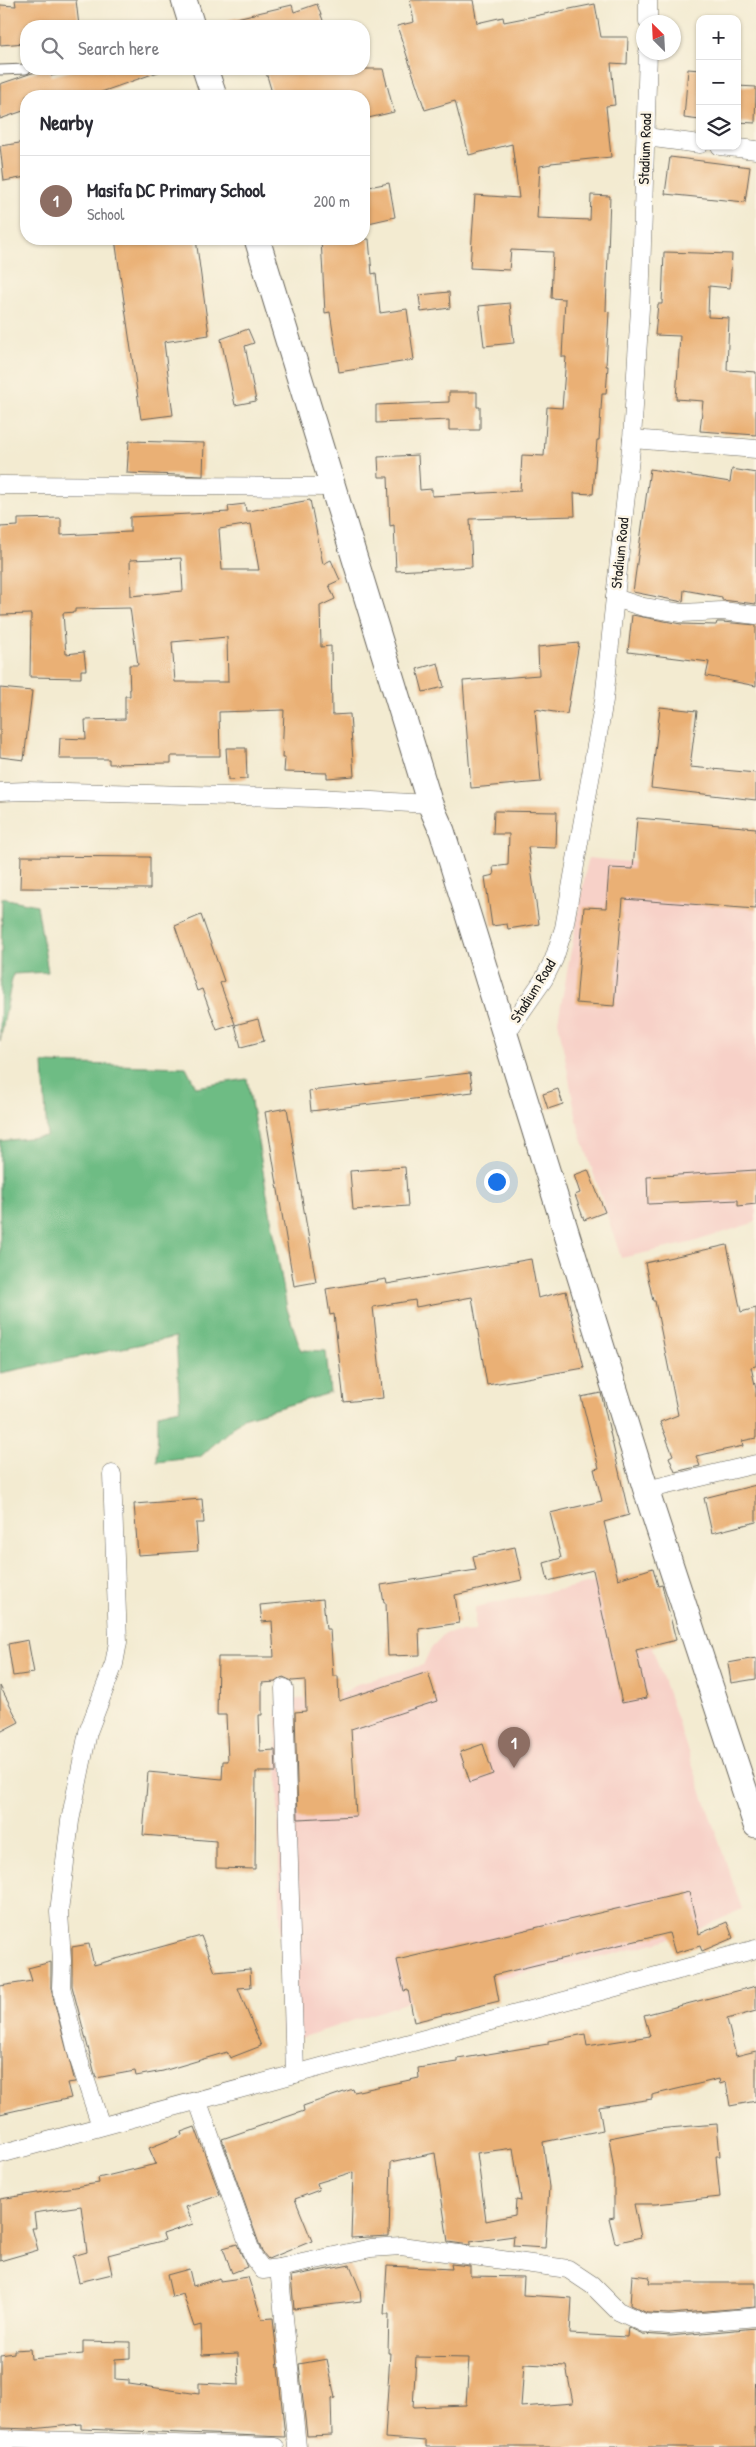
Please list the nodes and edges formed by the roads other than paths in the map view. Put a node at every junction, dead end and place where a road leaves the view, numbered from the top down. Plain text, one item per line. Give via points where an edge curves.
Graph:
1 (184, 0) edge
2 (648, 0) edge
3 (648, 15) edge
4 (189, 20) edge
5 (648, 60) edge
6 (20, 69) edge
7 (0, 70) edge
8 (207, 75) edge
9 (212, 90) edge
10 (646, 138) junction
11 (696, 144) edge
12 (741, 148) edge
13 (756, 150) edge
14 (259, 245) edge
15 (632, 439) junction
16 (756, 449) edge
17 (0, 485) edge
18 (331, 487) junction
19 (615, 598) junction
20 (756, 615) edge
21 (0, 792) edge
22 (430, 804) junction
23 (505, 1035) junction
24 (756, 1464) edge
25 (112, 1474) dead end
26 (646, 1490) junction
27 (284, 1688) dead end
28 (756, 1825) edge
29 (756, 1948) edge
30 (295, 2074) junction
31 (198, 2102) junction
32 (101, 2126) junction
33 (0, 2154) edge
34 (279, 2268) junction
35 (756, 2317) edge
36 (0, 2439) edge
37 (275, 2447) edge
38 (297, 2447) edge

1 - 4 main road
2 - 3 street
5 - 10 street, Stadium Road
6 - 7 lane
8 - 9 main road
10 - 11 street
10 - 15 street, Stadium Road
12 - 13 street
14 - 18 main road
15 - 16 street
15 - 19 street, Stadium Road
17 - 18 street
18 - 22 main road
19 - 20 street via 643,607 682,613 722,610
19 - 23 street, Stadium Road via 604,700 564,928 544,980
21 - 22 street via 316,798
22 - 23 main road via 442,831
23 - 26 main road
24 - 26 street
25 - 32 street via 118,1642 114,1664 88,1732 70,1821 58,1912 61,1987 79,2060
26 - 28 main road
27 - 30 street
29 - 30 street
30 - 31 street
31 - 32 street
31 - 34 street via 252,2257 263,2270
32 - 33 street
34 - 35 street via 352,2251 401,2246 568,2269 592,2285 618,2311 644,2324
34 - 38 street
36 - 37 street

